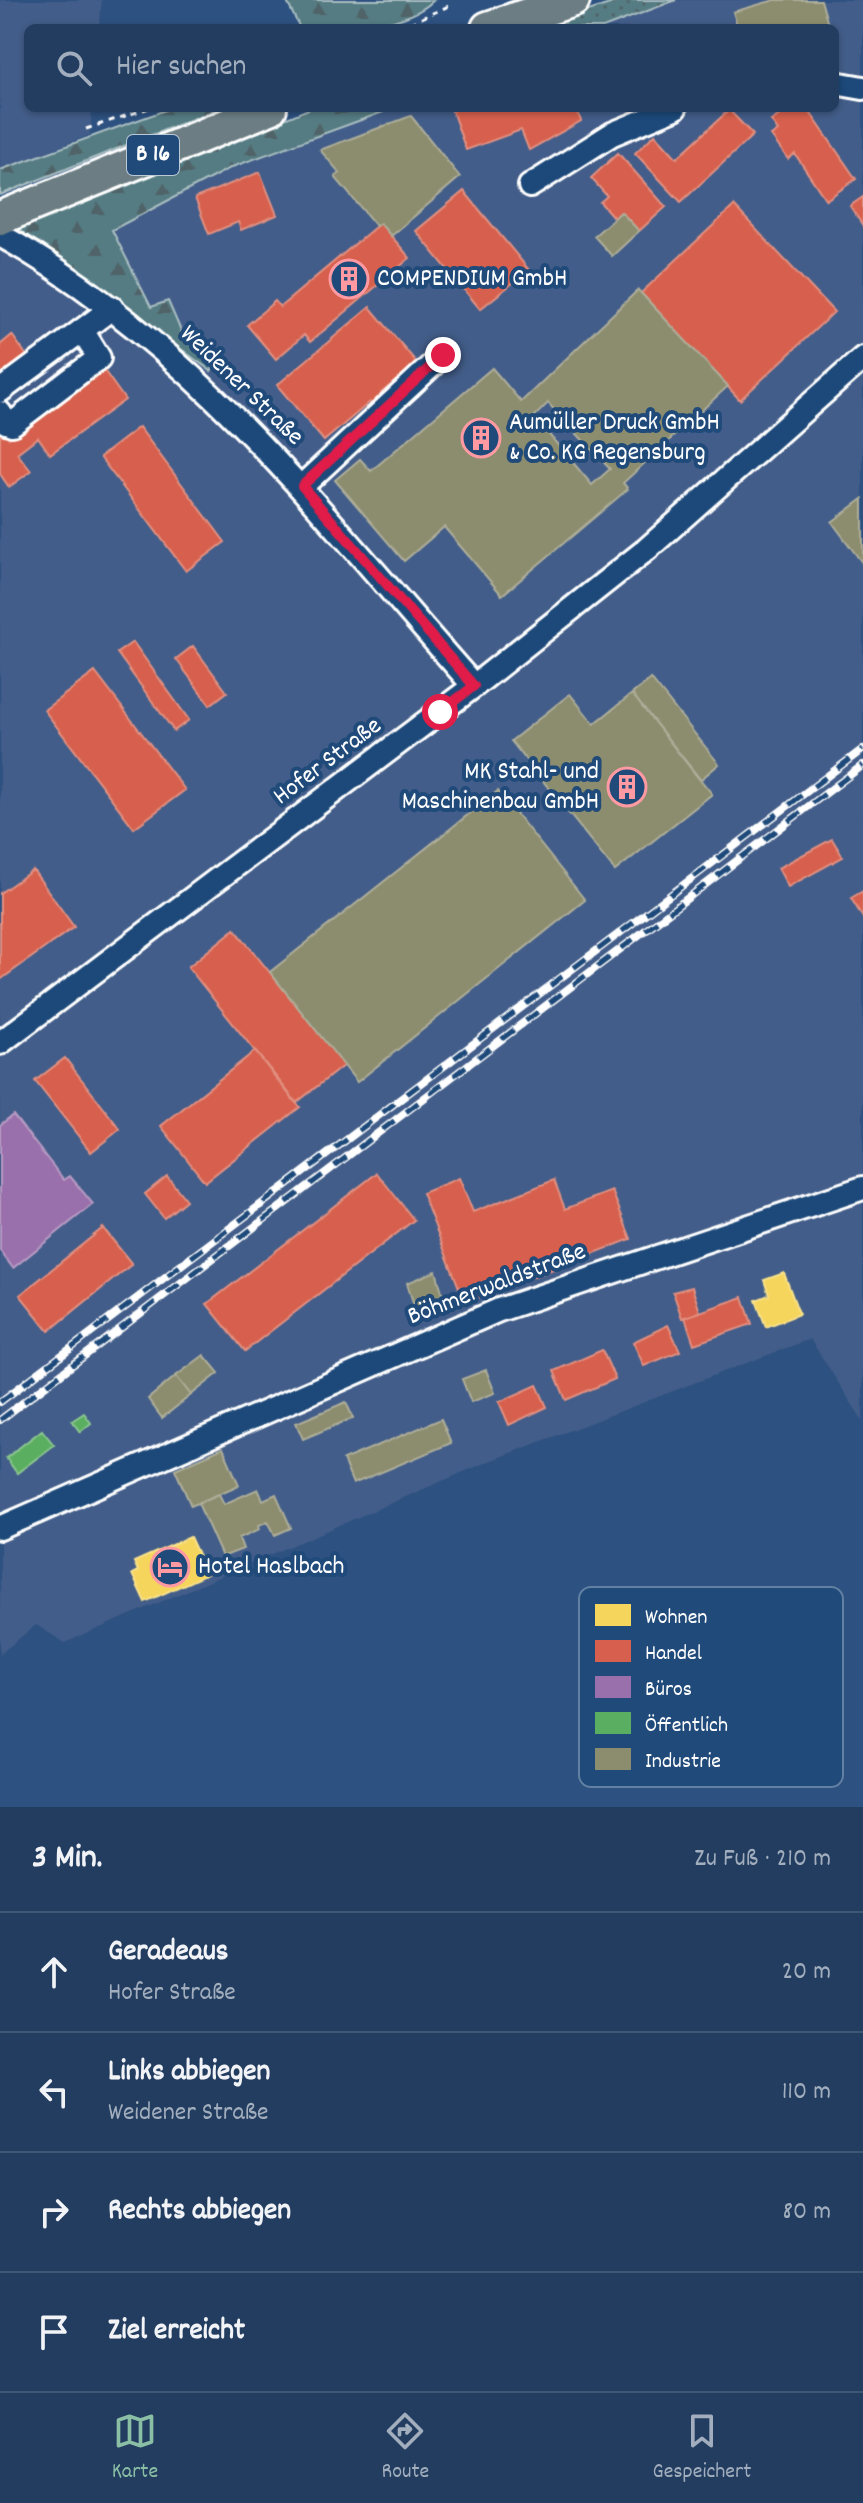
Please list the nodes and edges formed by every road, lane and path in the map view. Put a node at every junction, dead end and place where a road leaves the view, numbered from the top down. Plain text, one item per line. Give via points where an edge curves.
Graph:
1 (573, 0) edge
2 (451, 5) dead end
3 (408, 24) edge
4 (500, 24) edge
5 (839, 84) edge
6 (863, 88) edge
7 (137, 112) edge
8 (260, 112) edge
9 (665, 112) edge
10 (86, 129) dead end
11 (530, 186) dead end
12 (0, 218) edge
13 (0, 235) edge
14 (112, 308) junction
15 (82, 330) junction
16 (443, 355) dead end
17 (863, 358) edge
18 (0, 391) edge
19 (0, 413) edge
20 (302, 486) junction
21 (474, 686) junction
22 (0, 1043) edge
23 (863, 1188) edge
24 (0, 1528) edge

1 - 4 highway
2 - 3 path
5 - 6 street
7 - 10 path
8 - 12 highway, B 16
9 - 11 street via 612,134
13 - 14 street, Weidener Straße
14 - 15 street
14 - 20 street, Weidener Straße via 211,391
15 - 18 street
15 - 19 street via 99,358 12,424
16 - 20 street
17 - 21 street, Hofer Straße via 647,549
20 - 21 street, Weidener Straße
21 - 22 street, Hofer Straße
23 - 24 street, Böhmerwaldstraße via 499,1310

